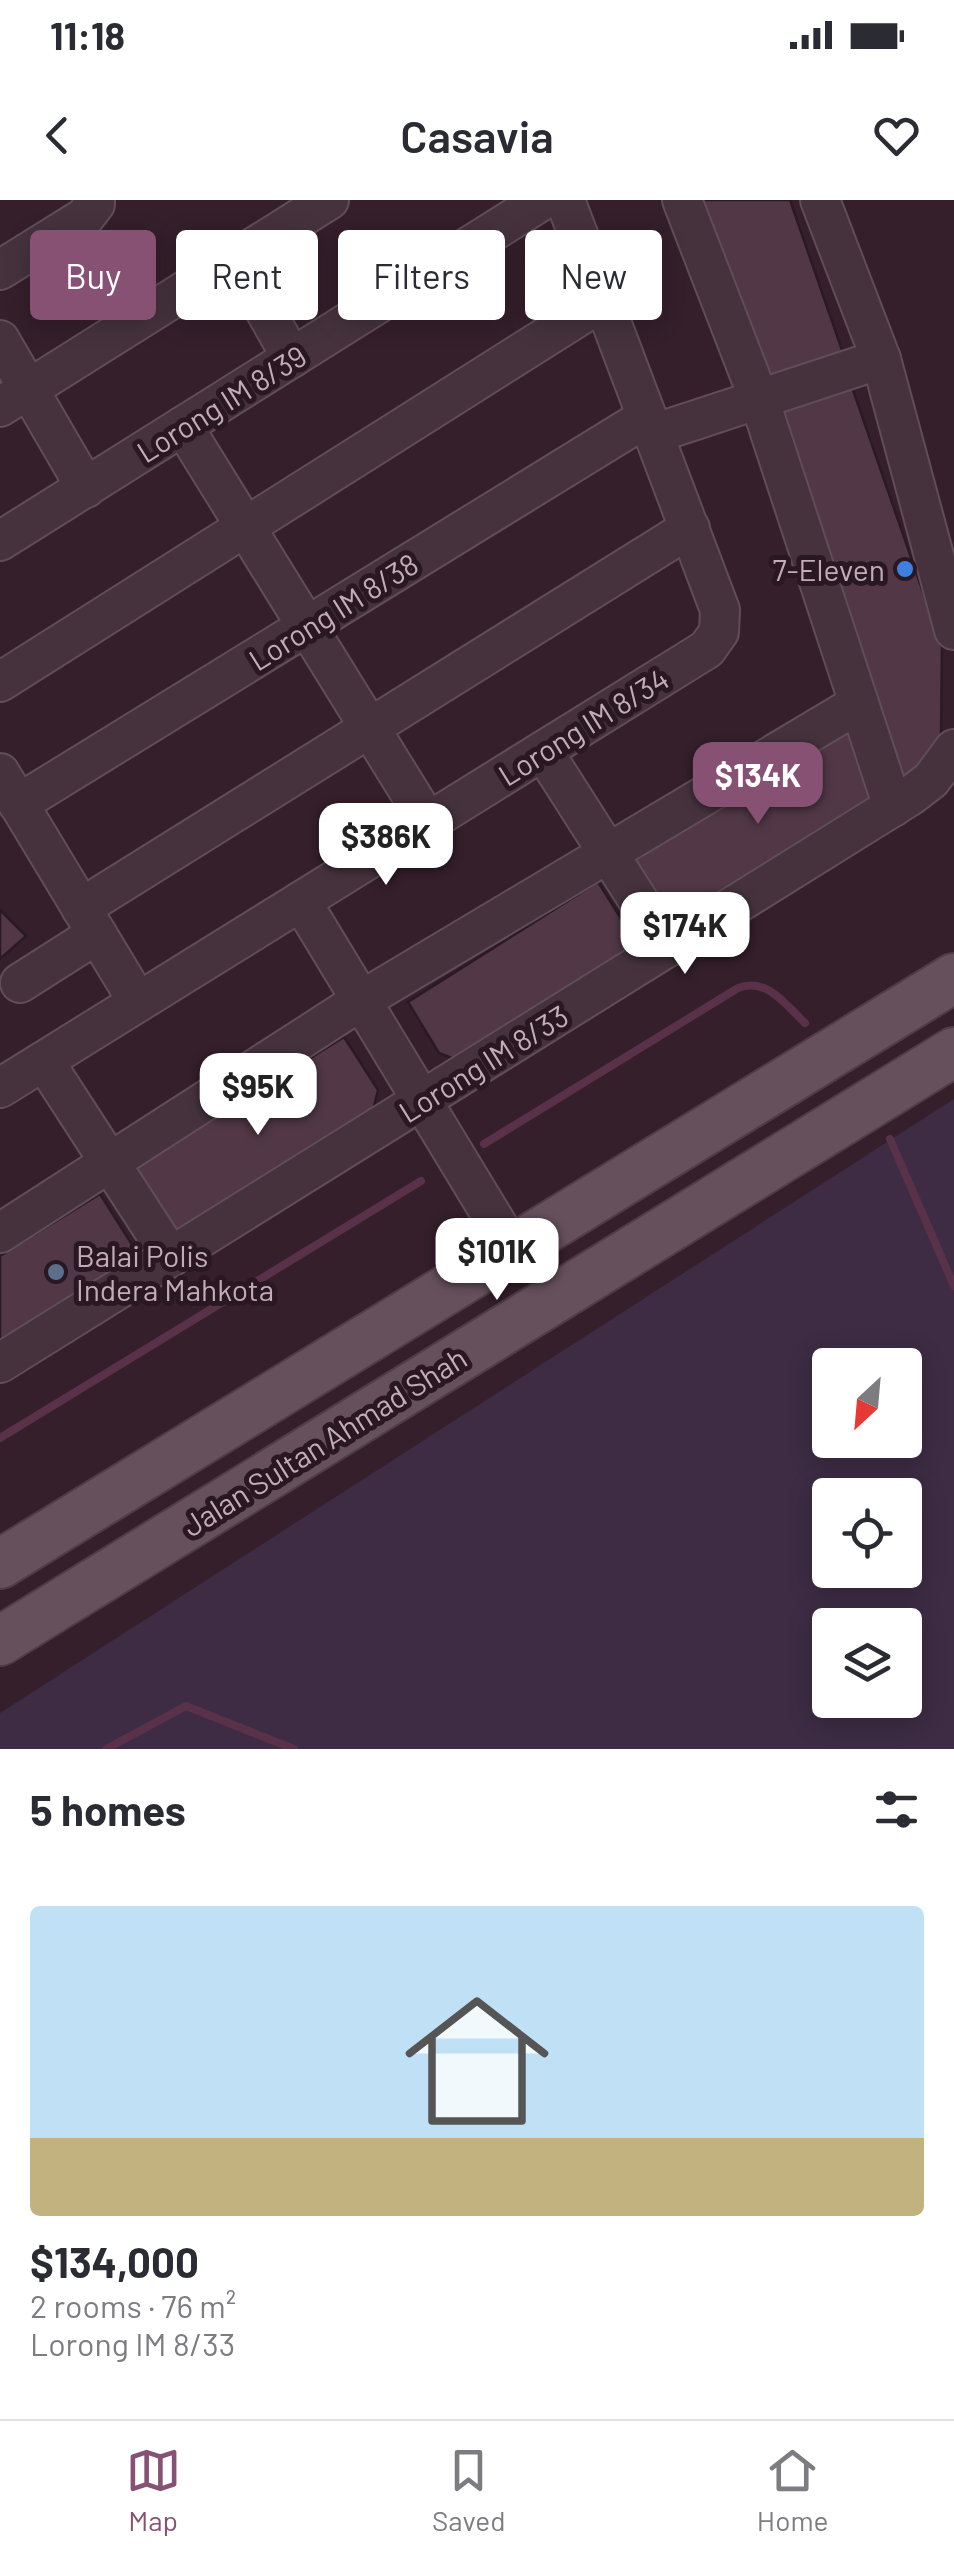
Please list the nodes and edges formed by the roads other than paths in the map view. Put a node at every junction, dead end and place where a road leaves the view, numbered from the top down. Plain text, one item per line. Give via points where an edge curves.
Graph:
1 (329, 200) edge
2 (543, 200) edge
3 (566, 200) edge
4 (682, 200) edge
5 (820, 200) edge
6 (95, 202) edge
7 (282, 230) edge
8 (577, 230) edge
9 (0, 270) edge
10 (176, 297) edge
11 (271, 320) edge
12 (574, 320) edge
13 (610, 320) edge
14 (0, 340) edge
15 (292, 358) junction
16 (881, 359) junction
17 (14, 398) edge
18 (759, 399) junction
19 (650, 425) junction
20 (183, 426) junction
21 (86, 488) junction
22 (246, 527) junction
23 (690, 528) junction
24 (0, 542) edge
25 (307, 626) junction
26 (954, 630) edge
27 (0, 682) edge
28 (858, 704) junction
29 (370, 728) junction
30 (954, 749) edge
31 (543, 750) junction
32 (11, 807) edge
33 (893, 807) junction
34 (428, 822) junction
35 (608, 853) junction
36 (301, 901) junction
37 (89, 921) junction
38 (668, 947) junction
39 (954, 978) edge
40 (20, 982) dead end
41 (362, 1000) junction
42 (138, 1002) junction
43 (954, 1052) edge
44 (44, 1061) junction
45 (0, 1088) edge
46 (422, 1101) junction
47 (110, 1162) junction
48 (0, 1234) edge
49 (512, 1248) junction
50 (171, 1258) junction
51 (0, 1363) edge
52 (0, 1564) edge
53 (0, 1642) edge

1 - 7 street
2 - 15 street, Lorong IM 8/39
3 - 8 street, Lorong IM 8/34
4 - 18 street
5 - 16 street
6 - 9 street via 85,217
10 - 17 street
11 - 15 street
12 - 22 street
13 - 19 street, Lorong IM 8/34
14 - 17 street
15 - 20 street, Lorong IM 8/39
16 - 18 street, Lorong IM 8/38
16 - 26 street
17 - 21 street
18 - 19 street, Lorong IM 8/38
18 - 28 street
19 - 23 street, Lorong IM 8/34
19 - 25 street, Lorong IM 8/38
20 - 21 street, Lorong IM 8/39
20 - 22 street
21 - 24 street, Lorong IM 8/39
22 - 25 street
22 - 27 street
23 - 29 street
23 - 31 street, Lorong IM 8/34 via 720,610 719,632 707,649
25 - 29 street
25 - 32 street, Lorong IM 8/38
28 - 33 street
28 - 35 street
29 - 34 street
29 - 37 street
30 - 33 street, Lorong IM 8/33 via 931,780
31 - 34 street, Lorong IM 8/34
31 - 35 street
32 - 37 street
33 - 38 street, Lorong IM 8/33
34 - 36 street, Lorong IM 8/34
35 - 38 street
35 - 41 street
36 - 41 street
36 - 42 street, Lorong IM 8/34
37 - 40 street
37 - 42 street
38 - 46 street, Lorong IM 8/33
39 - 49 main road
41 - 46 street
41 - 47 street
42 - 44 street, Lorong IM 8/34
43 - 53 main road, Jalan Sultan Ahmad Shah
44 - 45 street, Lorong IM 8/34
44 - 47 street
46 - 49 street
46 - 50 street, Lorong IM 8/33
47 - 48 street
47 - 50 street
49 - 52 main road
50 - 51 street, Lorong IM 8/33

